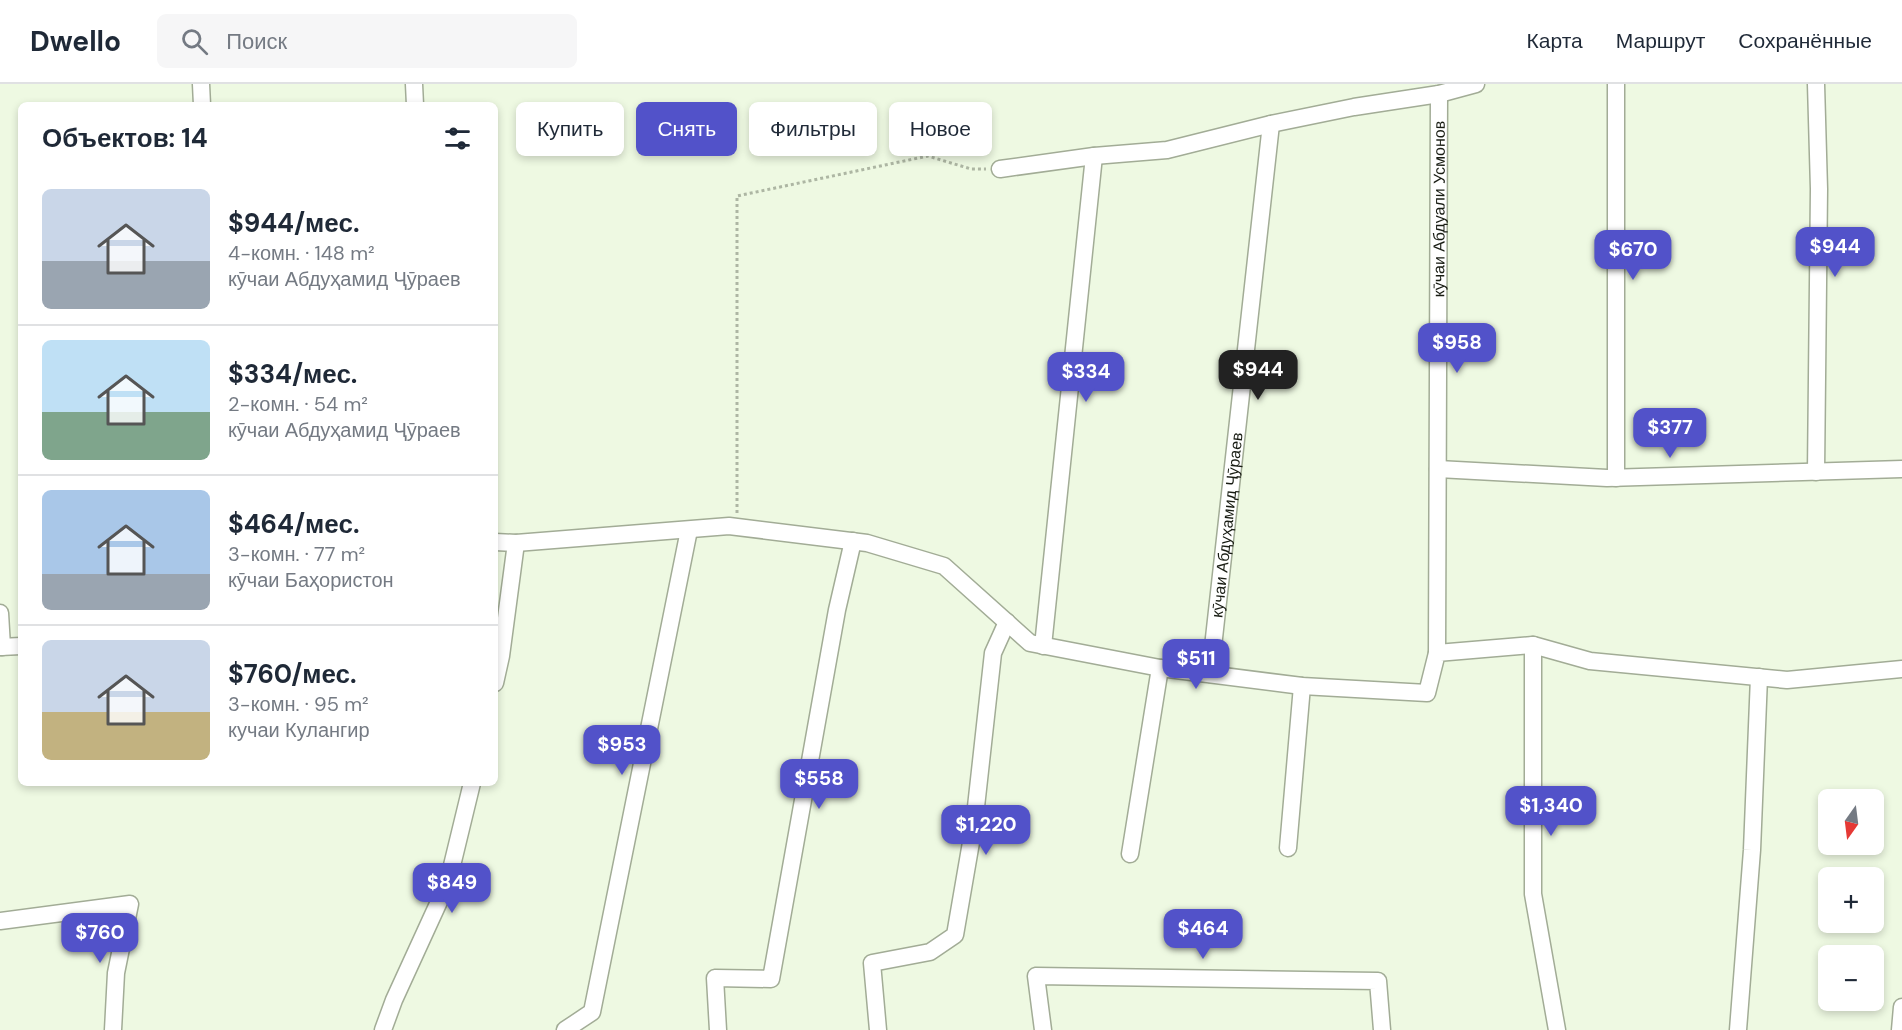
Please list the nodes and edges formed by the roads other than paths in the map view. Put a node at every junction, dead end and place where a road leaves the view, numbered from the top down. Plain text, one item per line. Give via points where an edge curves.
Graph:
1 (201, 84) edge
2 (414, 84) edge
3 (1476, 84) edge
4 (1616, 84) edge
5 (1816, 84) edge
6 (1439, 94) junction
7 (202, 102) edge
8 (415, 102) edge
9 (1271, 124) junction
10 (1094, 156) junction
11 (1000, 169) road end
12 (1438, 469) junction
13 (1902, 469) edge
14 (1815, 472) junction
15 (1616, 478) junction
16 (689, 530) junction
17 (853, 541) junction
18 (498, 542) edge
19 (516, 543) junction
20 (0, 612) edge
21 (1007, 622) junction
22 (1533, 645) junction
23 (18, 646) edge
24 (1043, 646) junction
25 (1, 647) edge
26 (1437, 653) junction
27 (1160, 668) junction
28 (1902, 669) edge
29 (498, 670) edge
30 (1210, 675) junction
31 (1759, 677) junction
32 (1302, 686) junction
33 (471, 786) edge
34 (1288, 848) dead end
35 (1130, 854) dead end
36 (0, 921) edge
37 (1902, 1007) edge
38 (112, 1030) edge
39 (383, 1030) edge
40 (565, 1030) edge
41 (718, 1030) edge
42 (878, 1030) edge
43 (1043, 1030) edge
44 (1382, 1030) edge
45 (1557, 1030) edge
46 (1738, 1030) edge
47 (1900, 1030) edge

1 - 7 street
2 - 8 street
3 - 6 street
4 - 15 street
5 - 14 street via 1819,189
6 - 9 street
6 - 12 street, кӯчаи Абдуали Усмонов
9 - 10 street via 1167,150
9 - 30 street, кӯчаи Абдуҳамид Ҷӯраев
10 - 11 street
10 - 24 street
12 - 15 street
12 - 26 street, кӯчаи Абдуали Усмонов
13 - 14 street
14 - 15 street
16 - 17 street via 737,527
16 - 19 street
16 - 40 street via 592,1012
17 - 21 street via 944,567
17 - 41 street via 837,610 771,979 715,978
18 - 19 street
19 - 29 street
20 - 25 street
21 - 24 street via 1030,643
21 - 42 street via 993,653 974,825 955,935 930,952 872,963
22 - 26 street
22 - 31 street via 1590,661
22 - 45 street via 1533,894
23 - 25 street
24 - 27 street
26 - 32 street, кӯчаи Абдуали Усмонов via 1427,693
27 - 30 street
27 - 35 street
28 - 31 street via 1787,680
30 - 32 street
31 - 46 street via 1752,850
32 - 34 street
33 - 39 street via 448,882
36 - 38 street via 130,904 116,973
37 - 47 street
43 - 44 street via 1036,976 1378,981

